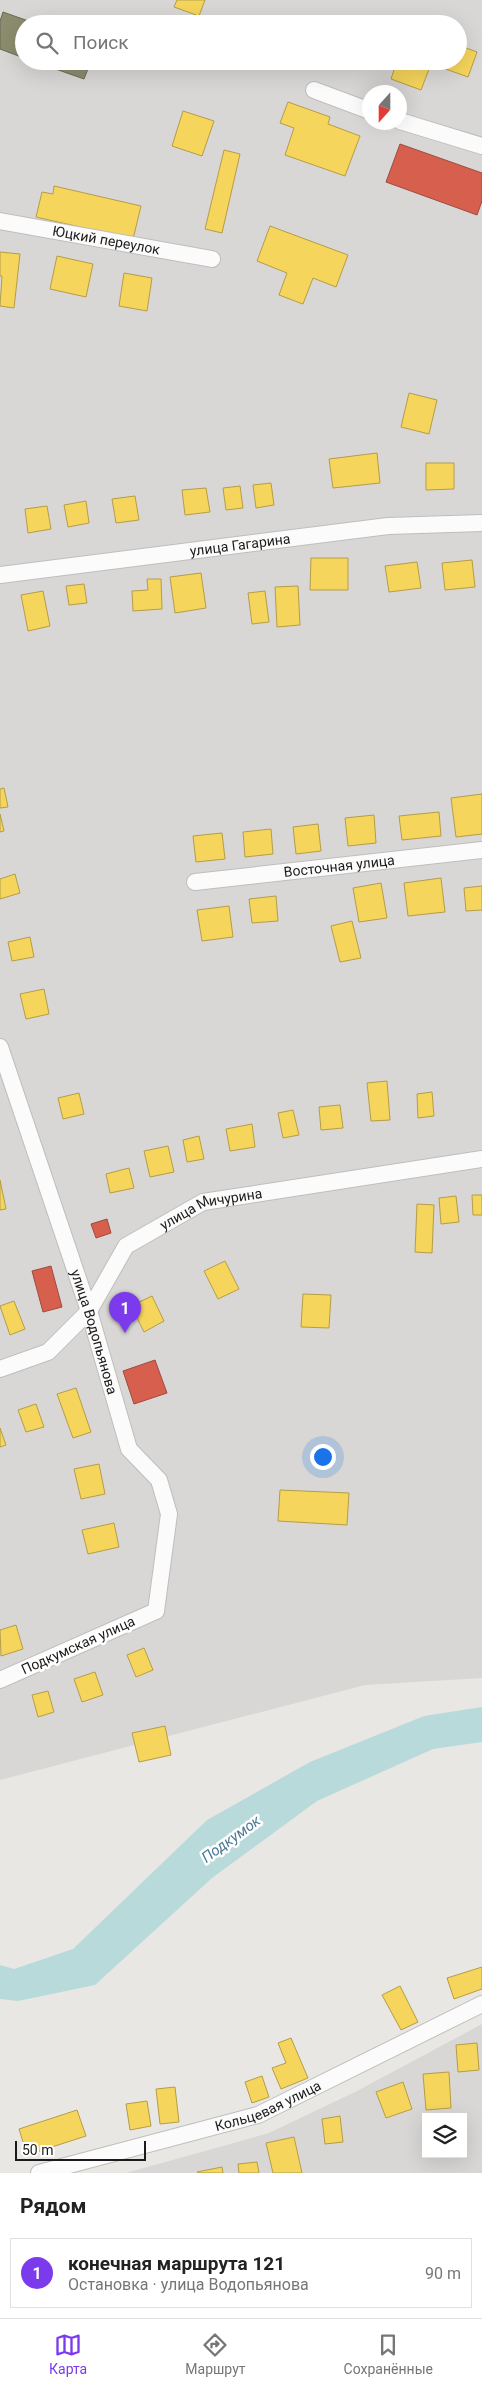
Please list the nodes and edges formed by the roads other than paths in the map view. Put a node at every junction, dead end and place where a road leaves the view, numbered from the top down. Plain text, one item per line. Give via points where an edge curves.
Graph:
1 (314, 90) dead end
2 (362, 107) edge
3 (407, 123) edge
4 (482, 146) edge
5 (0, 221) edge
6 (212, 259) dead end
7 (482, 524) edge
8 (0, 575) edge
9 (482, 850) edge
10 (195, 882) dead end
11 (0, 1051) edge
12 (482, 1160) edge
13 (89, 1311) junction
14 (0, 1369) edge
15 (156, 1611) joint
16 (0, 1680) edge
17 (482, 2004) edge
18 (39, 2173) edge

1 - 2 street
3 - 4 street
5 - 6 street, Юцкий переулок
7 - 8 street, улица Гагарина via 388,526
9 - 10 street, Восточная улица
11 - 13 street, улица Водопьянова
12 - 13 street, улица Мичурина via 203,1202 126,1246
13 - 14 street, улица Мичурина via 48,1352
13 - 15 street, улица Водопьянова via 129,1449 159,1480 169,1514
15 - 16 street, Подкумская улица
17 - 18 street, Кольцевая улица via 258,2115

